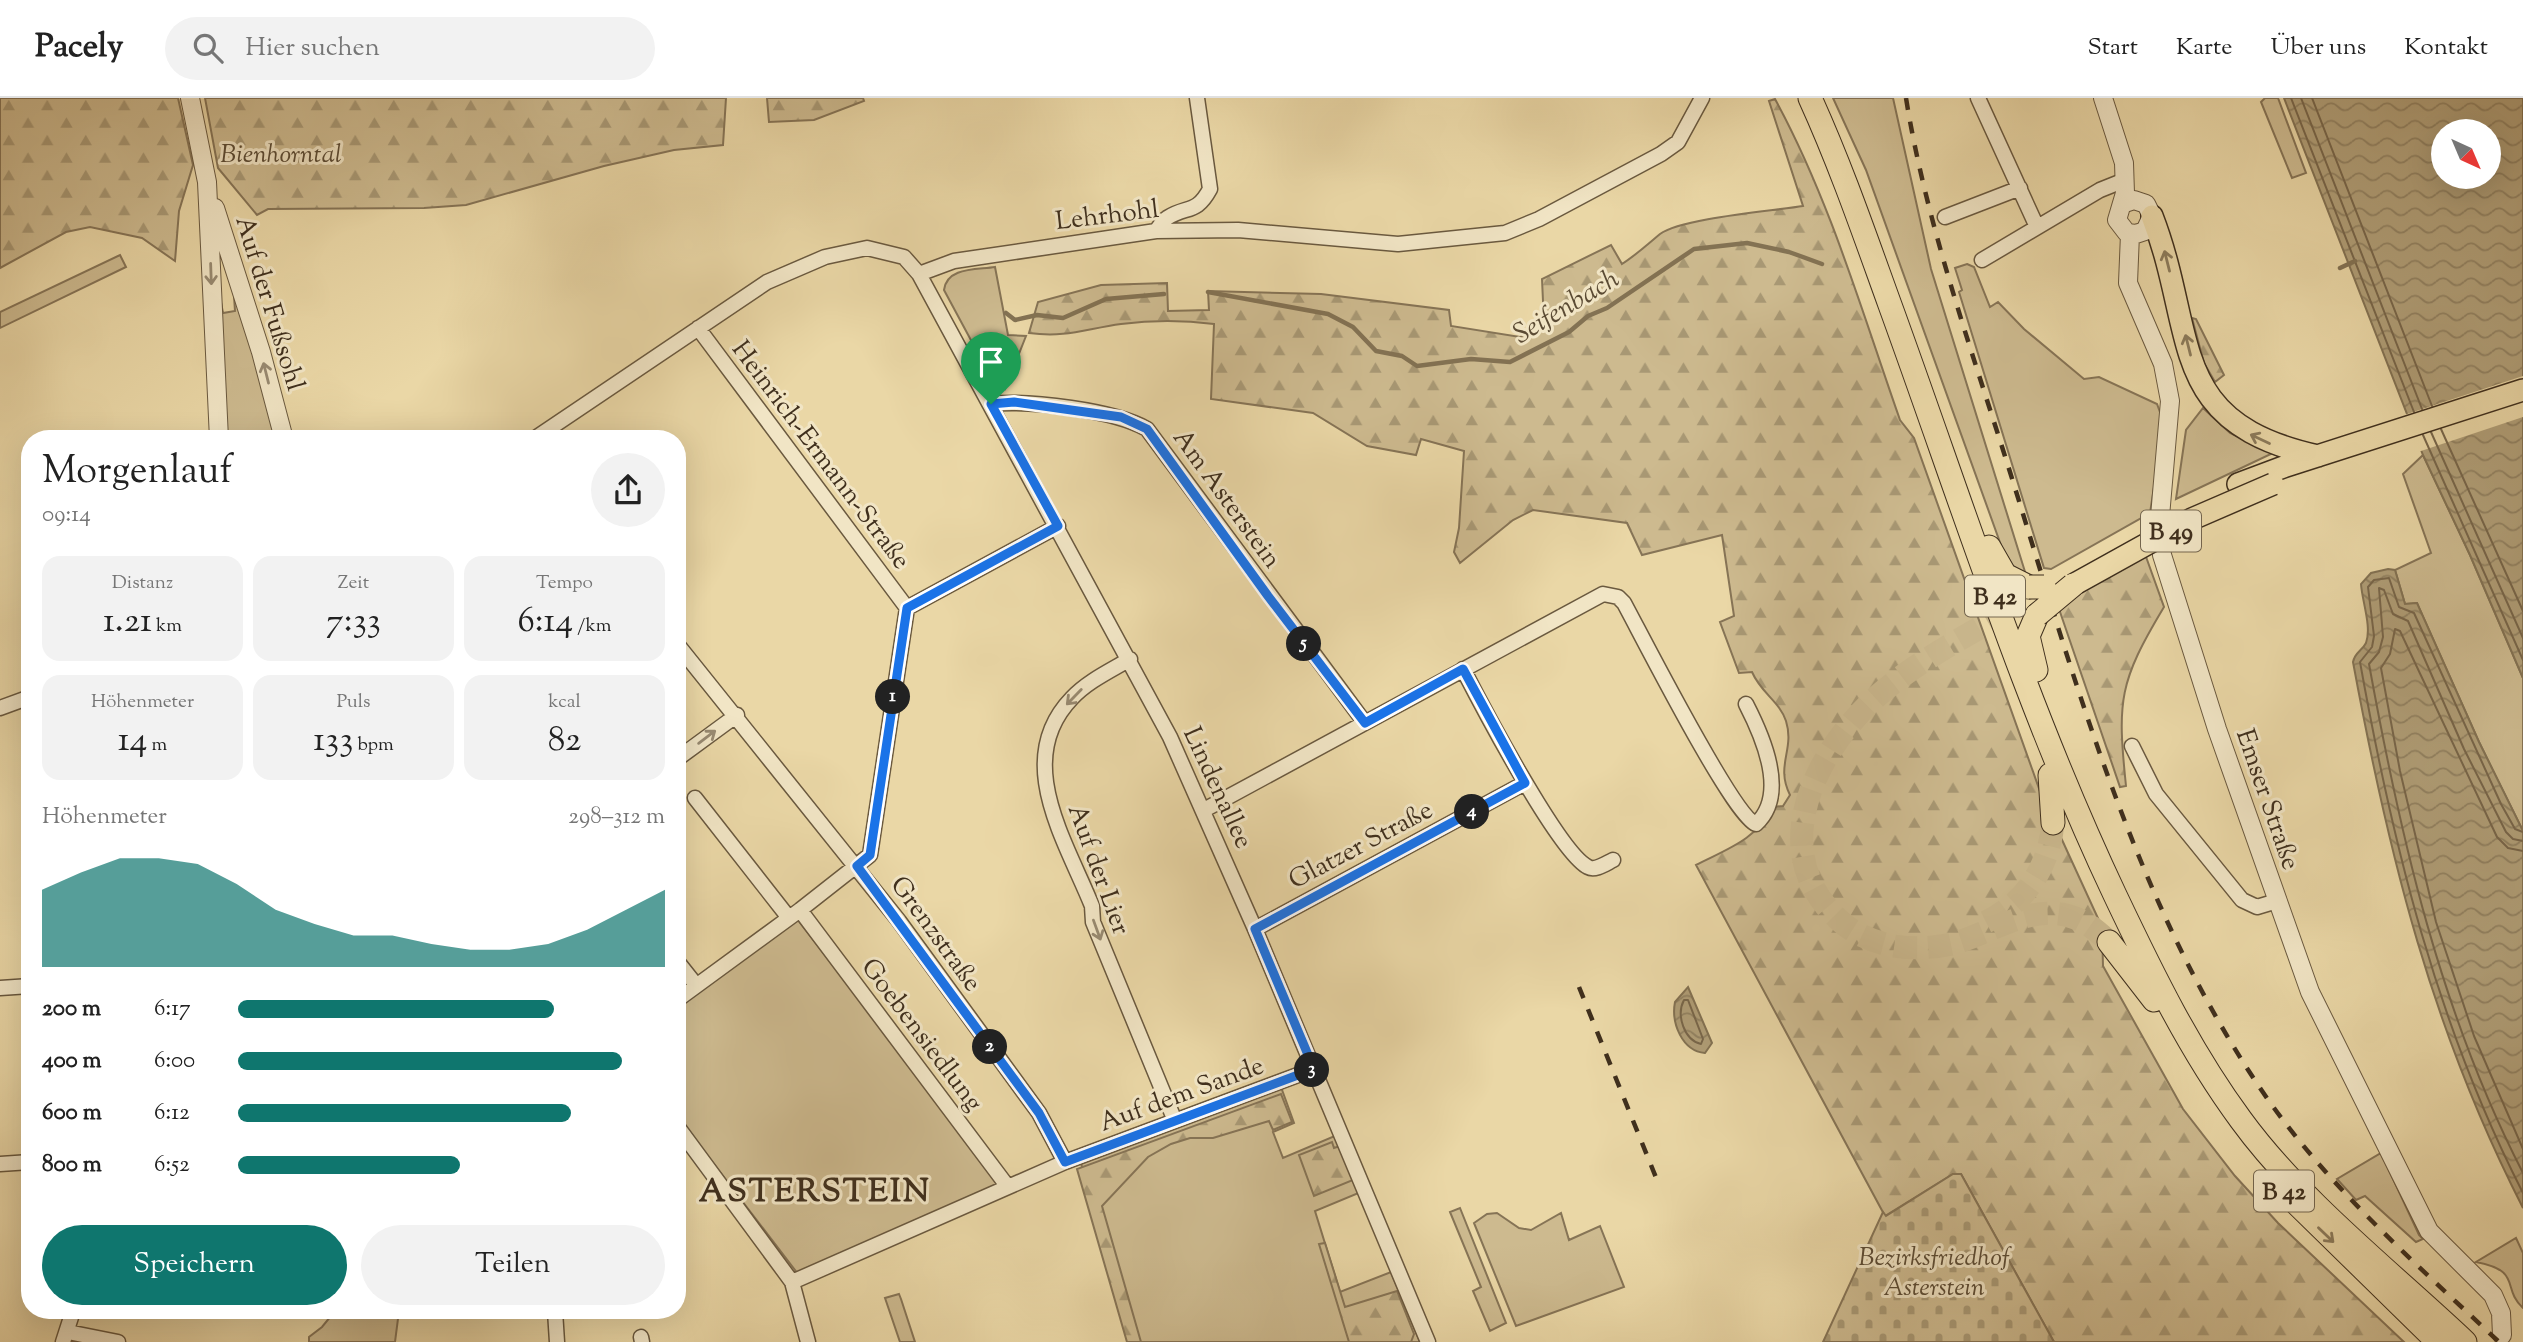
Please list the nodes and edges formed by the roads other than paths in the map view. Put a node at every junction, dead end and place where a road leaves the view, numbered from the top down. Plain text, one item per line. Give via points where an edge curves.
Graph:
1 (190, 98) edge
2 (1196, 98) edge
3 (1702, 98) edge
4 (1797, 98) edge
5 (1810, 98) edge
6 (1821, 98) edge
7 (1978, 98) edge
8 (2103, 98) edge
9 (2125, 180) junction
10 (207, 182) junction
11 (2020, 188) junction
12 (2128, 202) junction
13 (2152, 216) junction
14 (1945, 217) dead end
15 (2037, 227) junction
16 (1156, 232) junction
17 (2130, 234) junction
18 (1982, 260) dead end
19 (919, 274) junction
20 (698, 328) junction
21 (2523, 390) edge
22 (2523, 402) edge
23 (991, 404) junction
24 (219, 430) edge
25 (282, 430) edge
26 (547, 430) edge
27 (2362, 448) junction
28 (2318, 456) junction
29 (1058, 526) junction
30 (2073, 584) joint
31 (2035, 598) junction
32 (907, 608) junction
33 (2010, 615) tunnel mouth
34 (686, 655) edge
35 (1130, 659) junction
36 (1463, 669) junction
37 (21, 700) edge
38 (1746, 704) dead end
39 (0, 708) edge
40 (737, 715) junction
41 (1365, 723) junction
42 (2132, 746) dead end
43 (686, 752) edge
44 (2050, 775) junction
45 (1525, 783) junction
46 (695, 798) dead end
47 (1204, 810) junction
48 (2053, 823) tunnel mouth
49 (1613, 860) dead end
50 (857, 866) junction
51 (2277, 901) junction
52 (794, 914) junction
53 (1255, 929) junction
54 (2109, 942) tunnel mouth
55 (686, 973) edge
56 (695, 985) junction
57 (21, 987) edge
58 (0, 988) edge
59 (686, 992) edge
60 (2157, 1003) junction
61 (1314, 1069) junction
62 (1175, 1121) junction
63 (686, 1138) edge
64 (1065, 1162) junction
65 (21, 1163) edge
66 (0, 1164) edge
67 (2299, 1186) junction
68 (1007, 1187) junction
69 (792, 1282) junction
70 (71, 1319) edge
71 (556, 1319) edge
72 (2502, 1335) dead end
73 (65, 1337) edge
74 (118, 1342) edge
75 (557, 1342) edge
76 (808, 1342) edge
77 (1427, 1342) edge
78 (2438, 1342) edge
79 (2465, 1342) edge

1 - 10 street, Auf der Fußsohl
2 - 16 street via 1210,189 1192,211 1167,218
3 - 16 street, Lehrhohl via 1678,142 1661,154 1505,233 1398,244 1238,230
4 - 44 highway, B 42 via 1845,211
5 - 67 highway, B 42 via 1854,205 2042,727 2081,821 2158,983 2207,1070 2255,1139
6 - 31 highway via 1903,300 1990,550 2005,575
7 - 11 street
8 - 9 street, Emser Straße
9 - 12 street, Emser Straße
9 - 15 street
10 -> 24 street, Auf der Fußsohl
25 -> 10 street, Auf der Fußsohl
11 - 14 street
11 - 15 street
12 - 13 street, Emser Straße via 2146,204
12 - 17 street, Emser Straße via 2117,220
13 - 17 street via 2145,230
28 -> 13 main road, B 49 via 2258,439 2225,417 2212,402 2199,382
15 - 18 street
16 - 19 street, Lehrhohl via 954,261
17 - 51 street, Emser Straße via 2128,283 2163,364 2169,401 2159,528 2162,555
19 - 20 street via 904,257 881,249 839,253 778,276
19 - 23 street, Lindenallee
20 - 26 street
20 - 32 street, Heinrich-Ermann-Straße
21 - 27 main road, B 49
22 - 27 main road, B 49
23 - 29 street, Lindenallee
23 - 41 street, Am Asterstein via 1014,402 1121,417 1147,429
27 - 28 main road, B 49
27 - 30 main road, B 49, bridge via 2192,519
28 - 31 main road, B 49 via 2238,484 2154,524
29 - 32 street
29 - 35 street, Lindenallee
30 - 31 highway, B 49, bridge
31 - 33 highway, B 49
31 - 67 highway via 2028,636 2031,655 2077,781 2120,878 2200,1033
32 - 50 street via 870,855
34 - 40 street, Grenzstraße
35 - 47 street, Lindenallee
35 -> 62 street, Auf der Lier via 1084,687 1060,712 1046,741 1043,771 1048,797 1092,906 1093,922
36 - 38 street via 1603,594 1618,597 1746,818 1756,824 1765,810 1770,774 1763,737
36 - 41 street
36 - 45 street
37 - 39 street
43 -> 40 street
40 - 50 street, Grenzstraße
41 - 47 street
42 - 51 street via 2155,794 2242,900 2258,907
44 - 48 highway
44 - 60 highway, B 42 via 2100,891
45 - 49 street via 1580,861 1595,869
45 - 53 street, Glatzer Straße
46 - 52 street, Goebensiedlung
47 - 53 street, Lindenallee
50 - 52 street
50 - 64 street, Grenzstraße via 1039,1113
51 - 72 street, Emser Straße via 2310,992 2406,1188 2429,1231 2493,1294 2501,1313
52 - 56 street
52 - 68 street, Goebensiedlung
53 - 61 street, Lindenallee
54 - 60 highway
55 - 56 street
56 - 59 street
57 - 58 street
60 -> 78 highway, B 42 via 2211,1097 2258,1162 2317,1227
61 - 62 street, Auf dem Sande
61 - 77 street, Lindenallee
62 - 64 street, Auf dem Sande
63 - 69 street
64 - 68 street
65 - 66 street
67 - 79 highway, B 42
68 - 69 street
69 - 76 street
70 - 73 street
71 - 75 street
73 - 74 street

